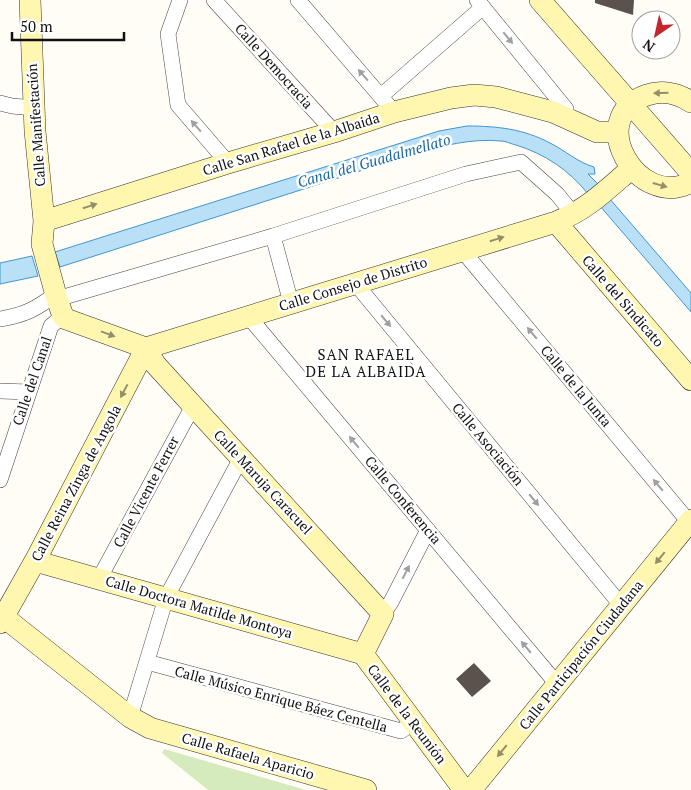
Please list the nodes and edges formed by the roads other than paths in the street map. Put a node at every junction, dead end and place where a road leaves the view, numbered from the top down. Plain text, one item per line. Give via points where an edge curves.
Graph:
1 (30, 0) edge
2 (180, 0) edge
3 (214, 0) edge
4 (298, 0) edge
5 (540, 0) edge
6 (480, 4) edge
7 (691, 102) edge
8 (0, 103) edge
9 (388, 104) junction
10 (631, 104) junction
11 (34, 108) junction
12 (563, 116) junction
13 (334, 132) junction
14 (617, 132) junction
15 (228, 163) junction
16 (632, 168) junction
17 (691, 173) edge
18 (691, 182) edge
19 (574, 213) junction
20 (44, 220) junction
21 (273, 236) junction
22 (462, 250) junction
23 (355, 283) junction
24 (59, 303) junction
25 (291, 303) junction
26 (248, 316) junction
27 (0, 319) edge
28 (146, 348) junction
29 (691, 380) edge
30 (0, 391) edge
31 (29, 392) junction
32 (192, 406) junction
33 (242, 458) junction
34 (0, 480) edge
35 (690, 521) edge
36 (428, 530) junction
37 (35, 561) junction
38 (99, 579) junction
39 (166, 598) junction
40 (621, 605) junction
41 (383, 614) junction
42 (1, 618) edge
43 (363, 654) junction
44 (147, 662) junction
45 (557, 684) junction
46 (130, 717) junction
47 (414, 722) junction
48 (366, 790) edge
49 (464, 790) edge
50 (471, 790) edge

1 - 11 street, Calle Manifestación
15 -> 2 street via 178,105 168,34
3 - 13 street, Calle Democracia
9 -> 4 street
5 - 10 street
6 - 9 street
6 -> 12 street via 566,109
7 -> 10 street via 672,93 657,93 643,96
8 - 11 street
9 - 12 street, Calle San Rafael de la Albaida via 474,95 496,97
9 - 13 street, Calle San Rafael de la Albaida
10 - 14 street via 623,113
10 - 17 street
11 - 20 street, Calle Manifestación
12 - 14 street, Calle San Rafael de la Albaida via 597,132
13 - 15 street, Calle San Rafael de la Albaida
14 - 16 street via 622,154
20 -> 15 street, Calle San Rafael de la Albaida
16 -> 18 street via 645,180 657,185 674,188
16 - 19 street, Calle Consejo de Distrito
19 - 21 street via 521,162 466,174
22 -> 19 street, Calle Consejo de Distrito
19 - 29 street, Calle del Sindicato
20 - 24 street via 42,244
21 - 24 street
21 - 25 street
22 - 23 street, Calle Consejo de Distrito
35 -> 22 street, Calle de la Junta
23 - 25 street, Calle Consejo de Distrito
23 -> 40 street, Calle Asociación
24 - 27 street
24 -> 28 street via 66,319
24 - 31 street, Calle del Canal
25 - 26 street, Calle Consejo de Distrito
26 - 28 street, Calle Consejo de Distrito
36 -> 26 street, Calle Conferencia
28 - 32 street, Calle Maruja Caracuel via 155,364
28 -> 37 street, Calle Reina Zinga de Angola
30 - 31 street
31 - 34 street, Calle del Canal
32 - 33 street, Calle Maruja Caracuel
32 - 38 street, Calle Vicente Ferrer
33 - 39 street
33 - 41 street, Calle Maruja Caracuel
35 -> 40 street, Calle Participación Ciudadana
41 -> 36 street, Calle de la Reunión
45 -> 36 street, Calle Conferencia
37 - 38 street, Calle Doctora Matilde Montoya
37 - 42 street, Calle Reina Zinga de Angola
38 - 39 street, Calle Doctora Matilde Montoya
39 - 43 street, Calle Doctora Matilde Montoya
39 - 44 street
40 - 45 street, Calle Participación Ciudadana
41 - 43 street, Calle de la Reunión
42 - 46 street, Calle Rafaela Aparicio
43 - 47 street, Calle de la Reunión
44 - 46 street
44 - 47 street, Calle Músico Enrique Báez Centella via 401,731
45 -> 50 street, Calle Participación Ciudadana
46 - 48 street, Calle Rafaela Aparicio via 150,728
47 - 49 street, Calle de la Reunión

